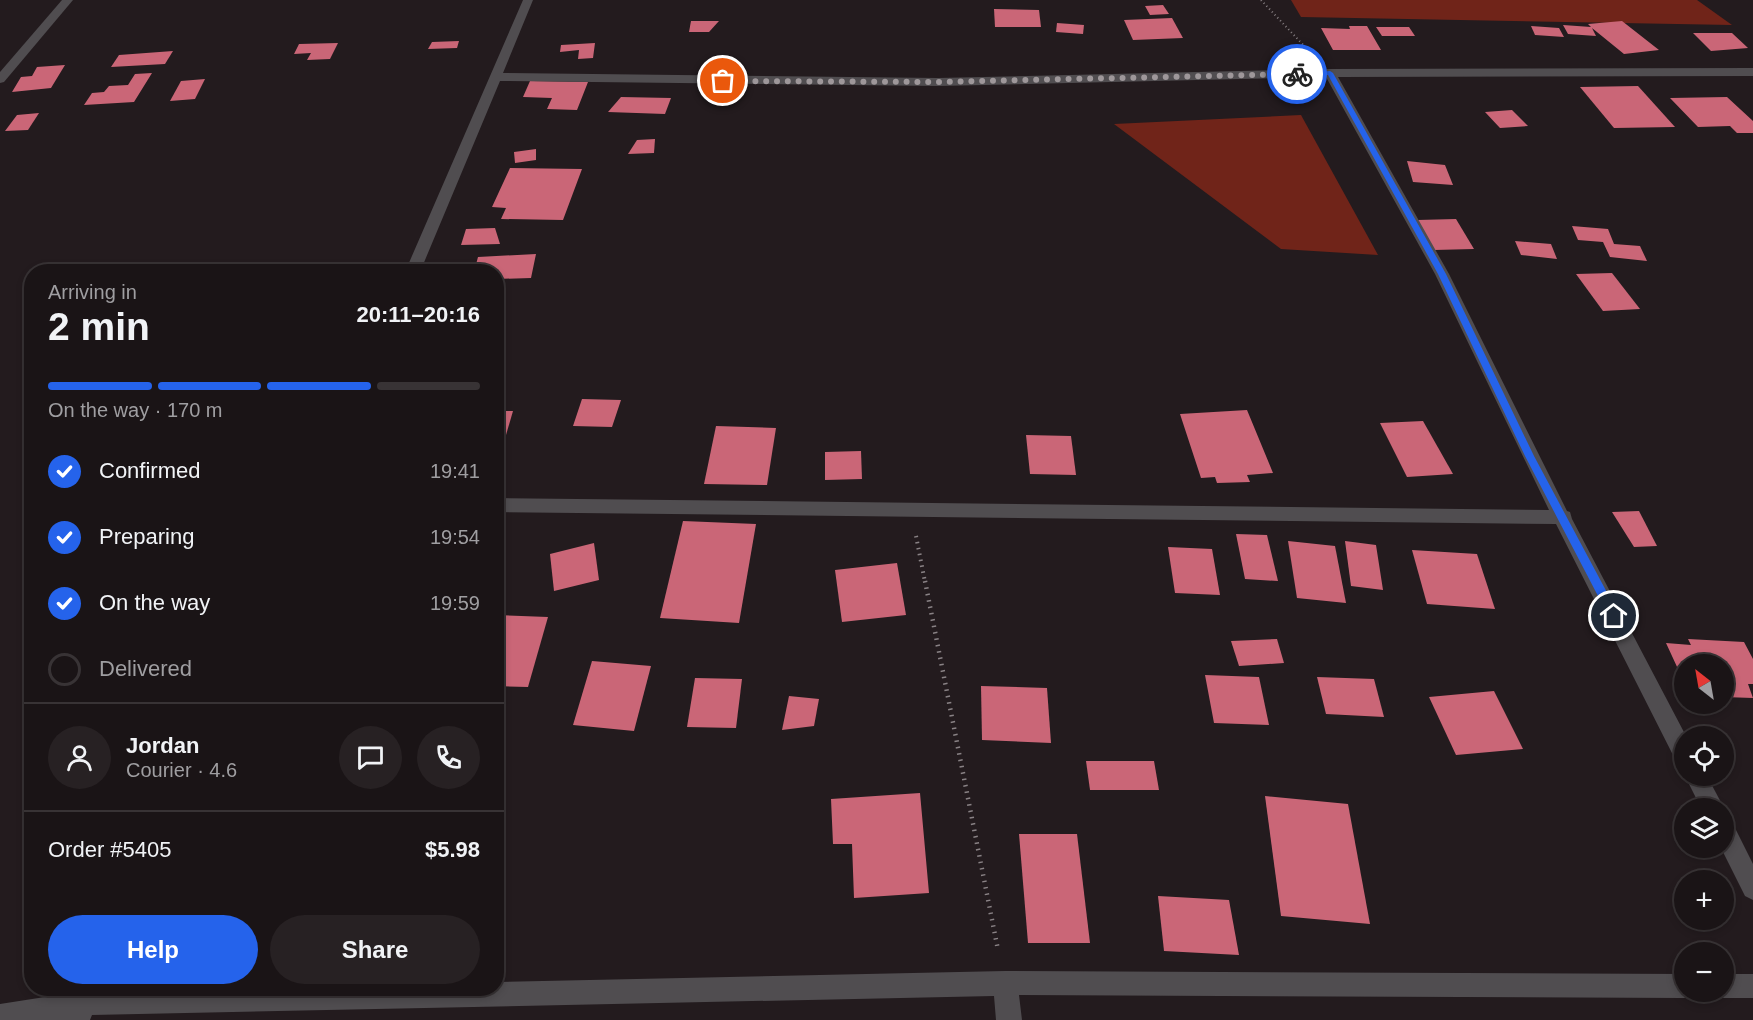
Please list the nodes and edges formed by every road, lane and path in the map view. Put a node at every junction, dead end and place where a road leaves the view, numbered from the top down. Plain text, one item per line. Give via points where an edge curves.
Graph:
1 (68, 0) edge
2 (528, 0) edge
3 (1261, 0) edge
4 (1753, 72) edge
5 (1330, 73) junction
6 (496, 77) junction
7 (0, 79) edge
8 (415, 264) edge
9 (504, 505) edge
10 (911, 508) junction
11 (1563, 518) junction
12 (1674, 734) edge
13 (1734, 850) edge
14 (1753, 888) edge
15 (1005, 983) junction
16 (1674, 986) edge
17 (1734, 986) edge
18 (1753, 986) edge
19 (504, 994) edge
20 (435, 996) edge
21 (84, 1004) edge
22 (0, 1017) edge
23 (1009, 1020) edge

1 - 7 street
2 - 6 street
3 - 5 path
4 - 5 street
5 - 6 street via 938,82
5 - 11 street via 1442,274
6 - 8 street
9 - 10 street
10 - 11 street
10 - 15 path
11 - 12 street
13 - 14 street
15 - 16 street
15 - 19 street
15 - 23 street
17 - 18 street
20 - 21 street
21 - 22 street

